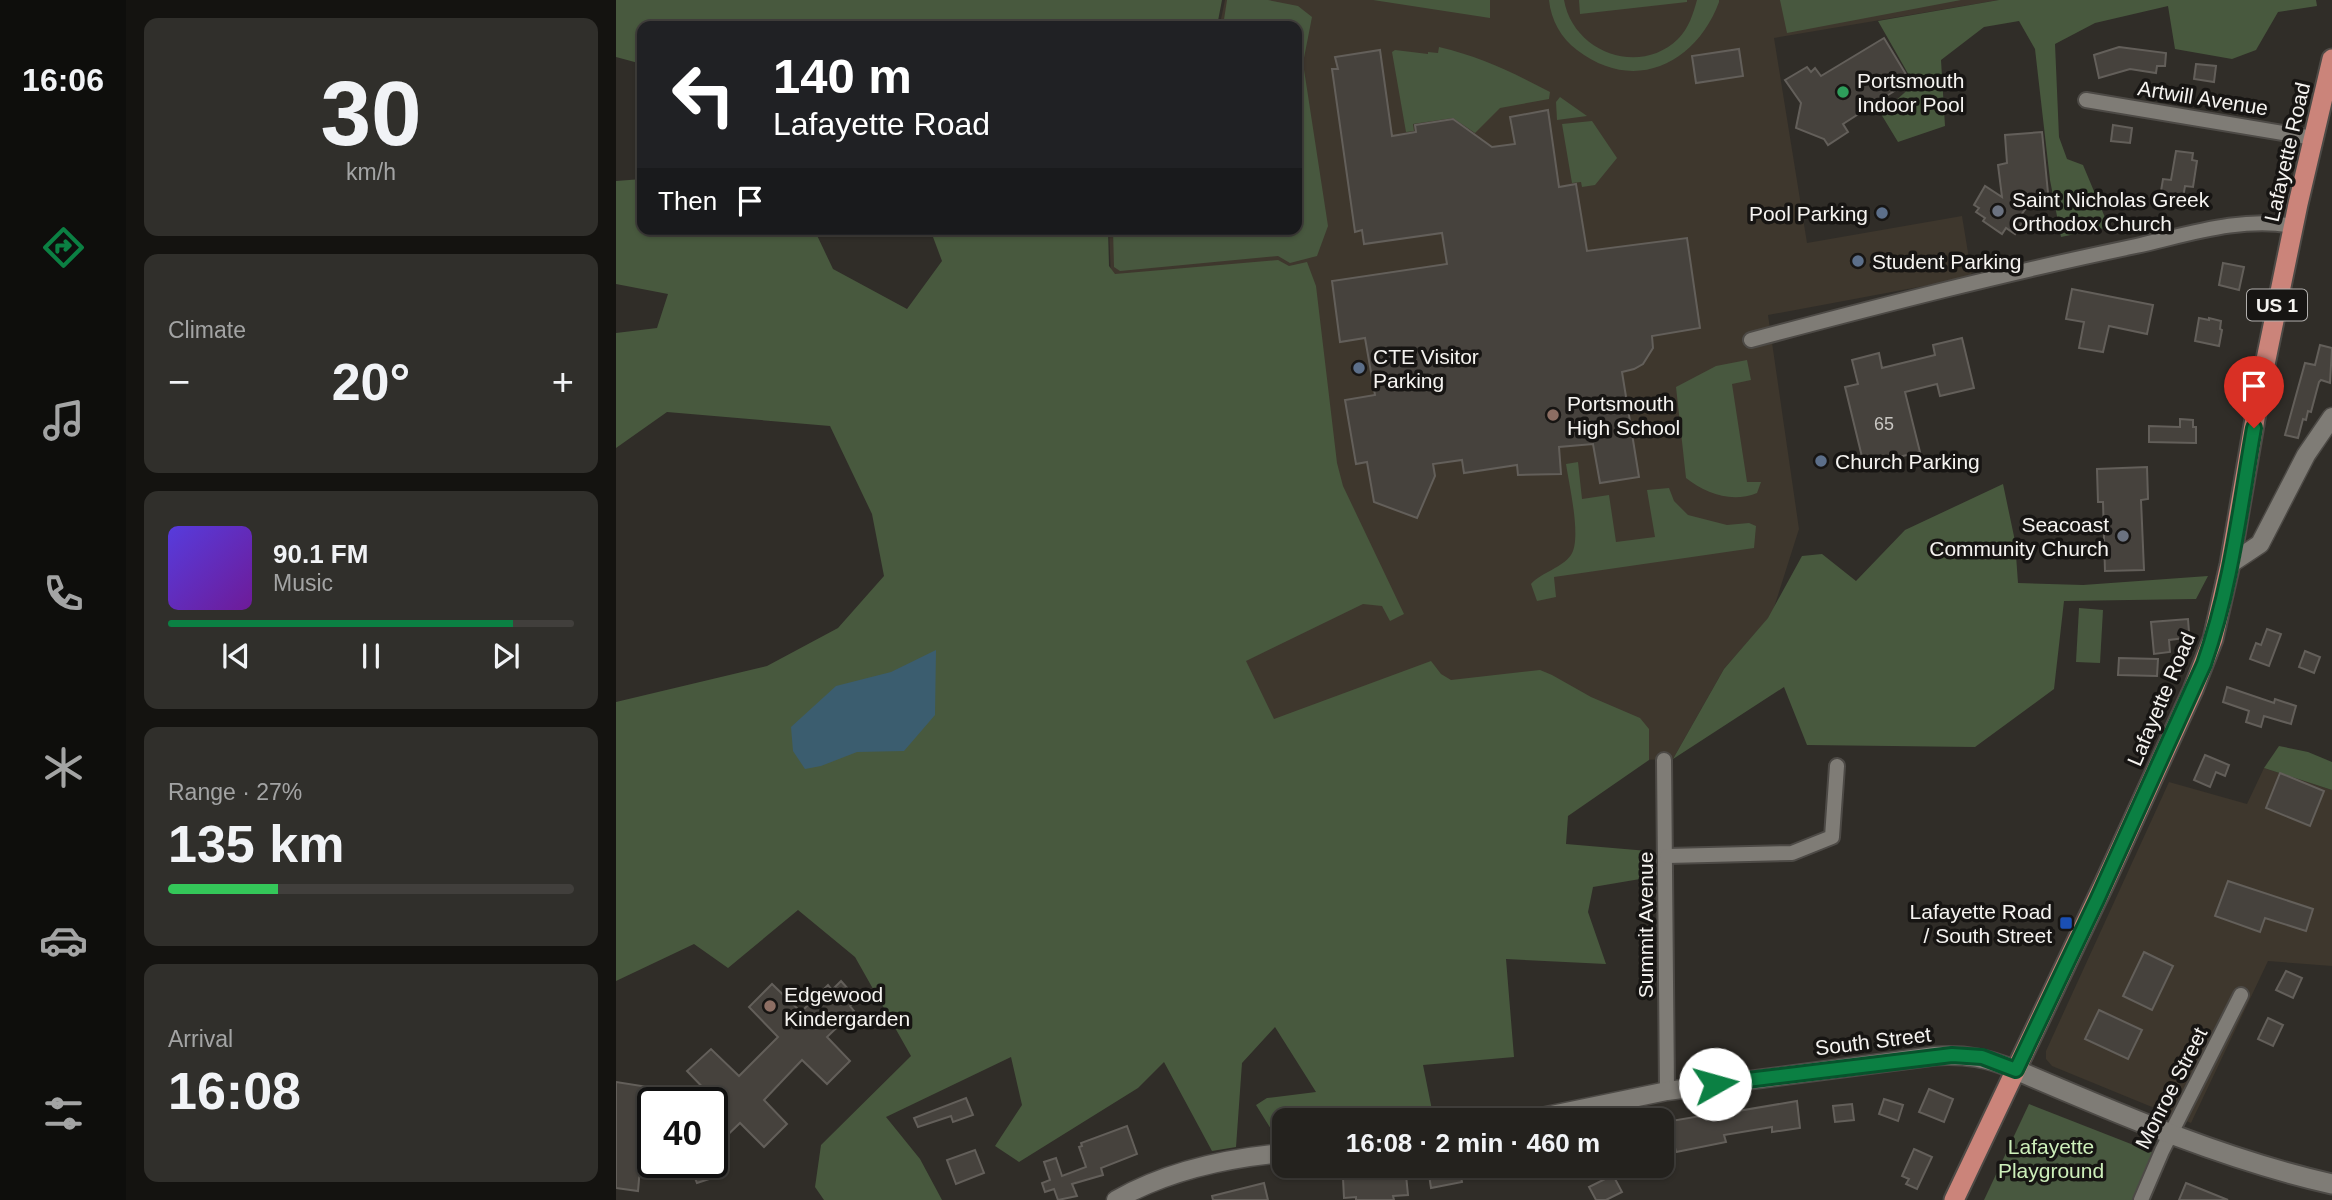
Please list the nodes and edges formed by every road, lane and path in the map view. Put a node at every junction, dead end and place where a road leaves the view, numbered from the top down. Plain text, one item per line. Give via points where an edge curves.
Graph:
1 (2332, 59) edge
2 (2086, 100) dead end
3 (2313, 138) junction
4 (2293, 226) junction
5 (1751, 340) dead end
6 (2332, 417) edge
7 (2230, 564) junction
8 (1664, 760) dead end
9 (1838, 766) dead end
10 (1667, 856) junction
11 (2241, 995) dead end
12 (2016, 1070) junction
13 (1667, 1091) junction
14 (1585, 1108) edge
15 (2170, 1134) junction
16 (1272, 1155) edge
17 (2332, 1184) edge
18 (1119, 1199) edge
19 (1954, 1200) edge
20 (2141, 1200) edge

1 - 3 main road, Lafayette Road / US 1
2 - 3 street, Artwill Avenue
3 - 4 main road, Lafayette Road / US 1
4 - 5 street via 2257,222 2070,259
4 - 7 main road, Lafayette Road / US 1
6 - 7 street via 2306,455 2260,544
7 - 12 main road, Lafayette Road / US 1 via 2204,664
8 - 10 street, Summit Avenue
9 - 10 street via 1832,837 1792,853
10 - 13 street, Summit Avenue
11 - 15 street, Monroe Street
12 - 13 street, South Street via 1982,1057 1952,1055
12 - 15 main road, South Street
12 - 19 main road, Lafayette Road / US 1
13 - 14 street, South Street
15 - 17 main road, South Street
15 - 20 street, Monroe Street
16 - 18 street via 1197,1168

